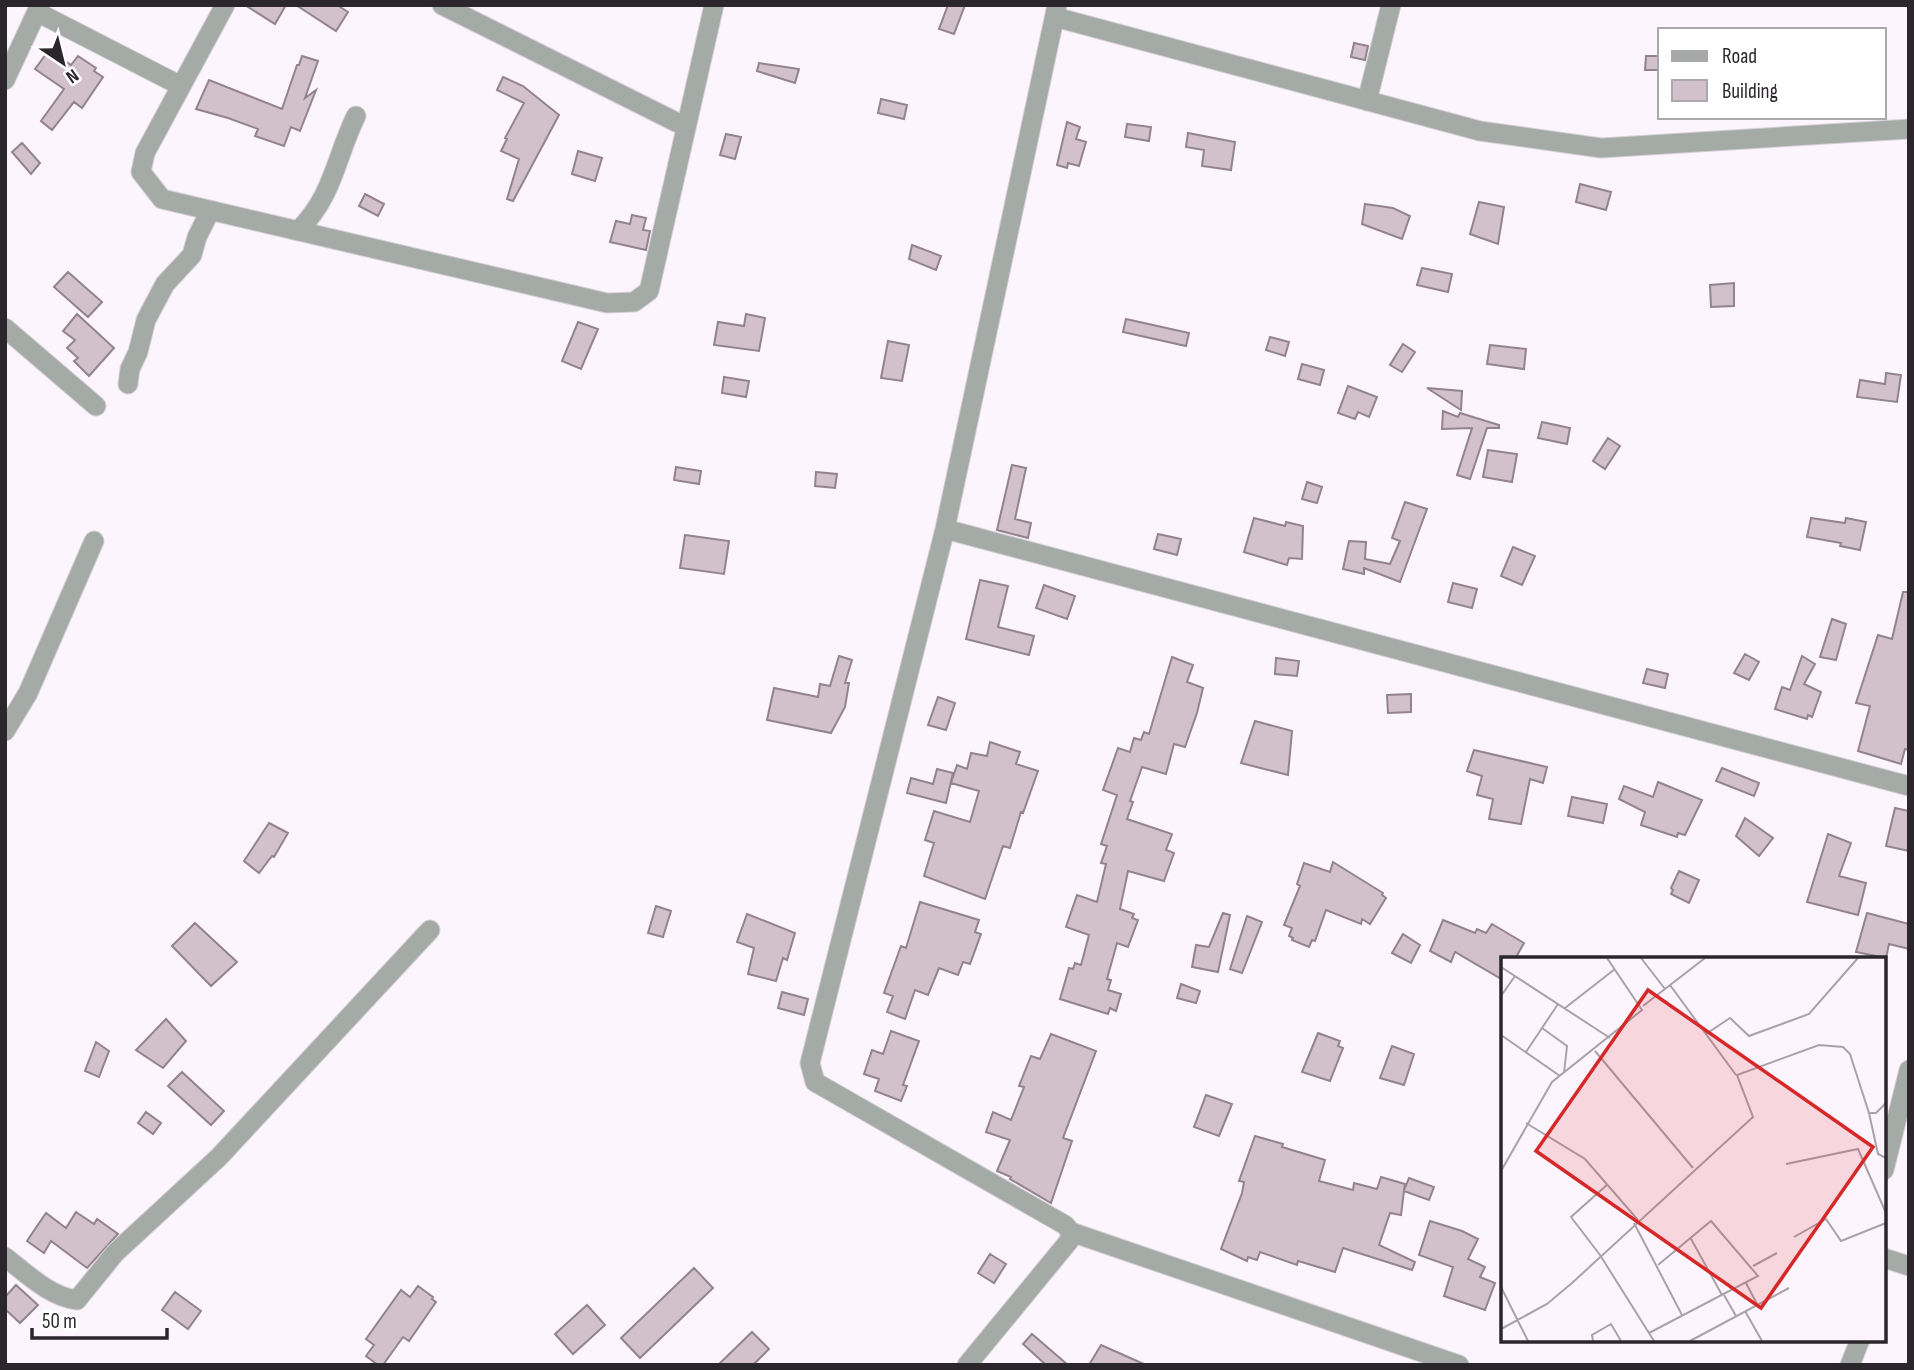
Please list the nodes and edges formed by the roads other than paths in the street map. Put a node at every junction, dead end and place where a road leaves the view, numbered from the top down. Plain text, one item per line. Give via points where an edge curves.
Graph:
1 (225, 5) edge
2 (442, 5) edge
3 (714, 5) edge
4 (1391, 5) edge
5 (39, 9) edge
6 (1056, 11) edge
7 (5, 80) edge
8 (181, 86) junction
9 (1367, 101) junction
10 (356, 116) dead end
11 (686, 127) junction
12 (1909, 129) edge
13 (210, 211) junction
14 (298, 231) junction
15 (5, 328) edge
16 (128, 384) dead end
17 (96, 406) dead end
18 (945, 529) junction
19 (94, 541) dead end
20 (5, 731) edge
21 (1909, 786) edge
22 (430, 930) dead end
23 (1909, 1070) edge
24 (1886, 1162) edge
25 (1071, 1232) junction
26 (5, 1257) edge
27 (1886, 1259) edge
28 (1909, 1266) edge
29 (1859, 1342) edge
30 (1408, 1357) edge
31 (967, 1365) edge
32 (1459, 1365) edge
33 (1850, 1365) edge

1 - 8 street
2 - 11 street
3 - 11 street
4 - 9 street
5 - 7 street
5 - 8 street
6 - 9 street
6 - 18 street
8 - 13 street via 145,153 141,172 162,199
9 - 12 street via 1480,131 1601,149
10 - 14 street via 331,183 314,215
11 - 14 street via 649,291 634,302 607,303
13 - 14 street
13 - 16 street via 192,255 165,285 146,320
15 - 17 street
18 - 21 street
18 - 25 street via 810,1072 814,1082
19 - 20 street via 28,693
22 - 26 street via 219,1157 115,1253 77,1300 42,1285
23 - 24 street
25 - 30 street
25 - 31 street via 1069,1241
27 - 28 street
29 - 33 street
30 - 32 street

